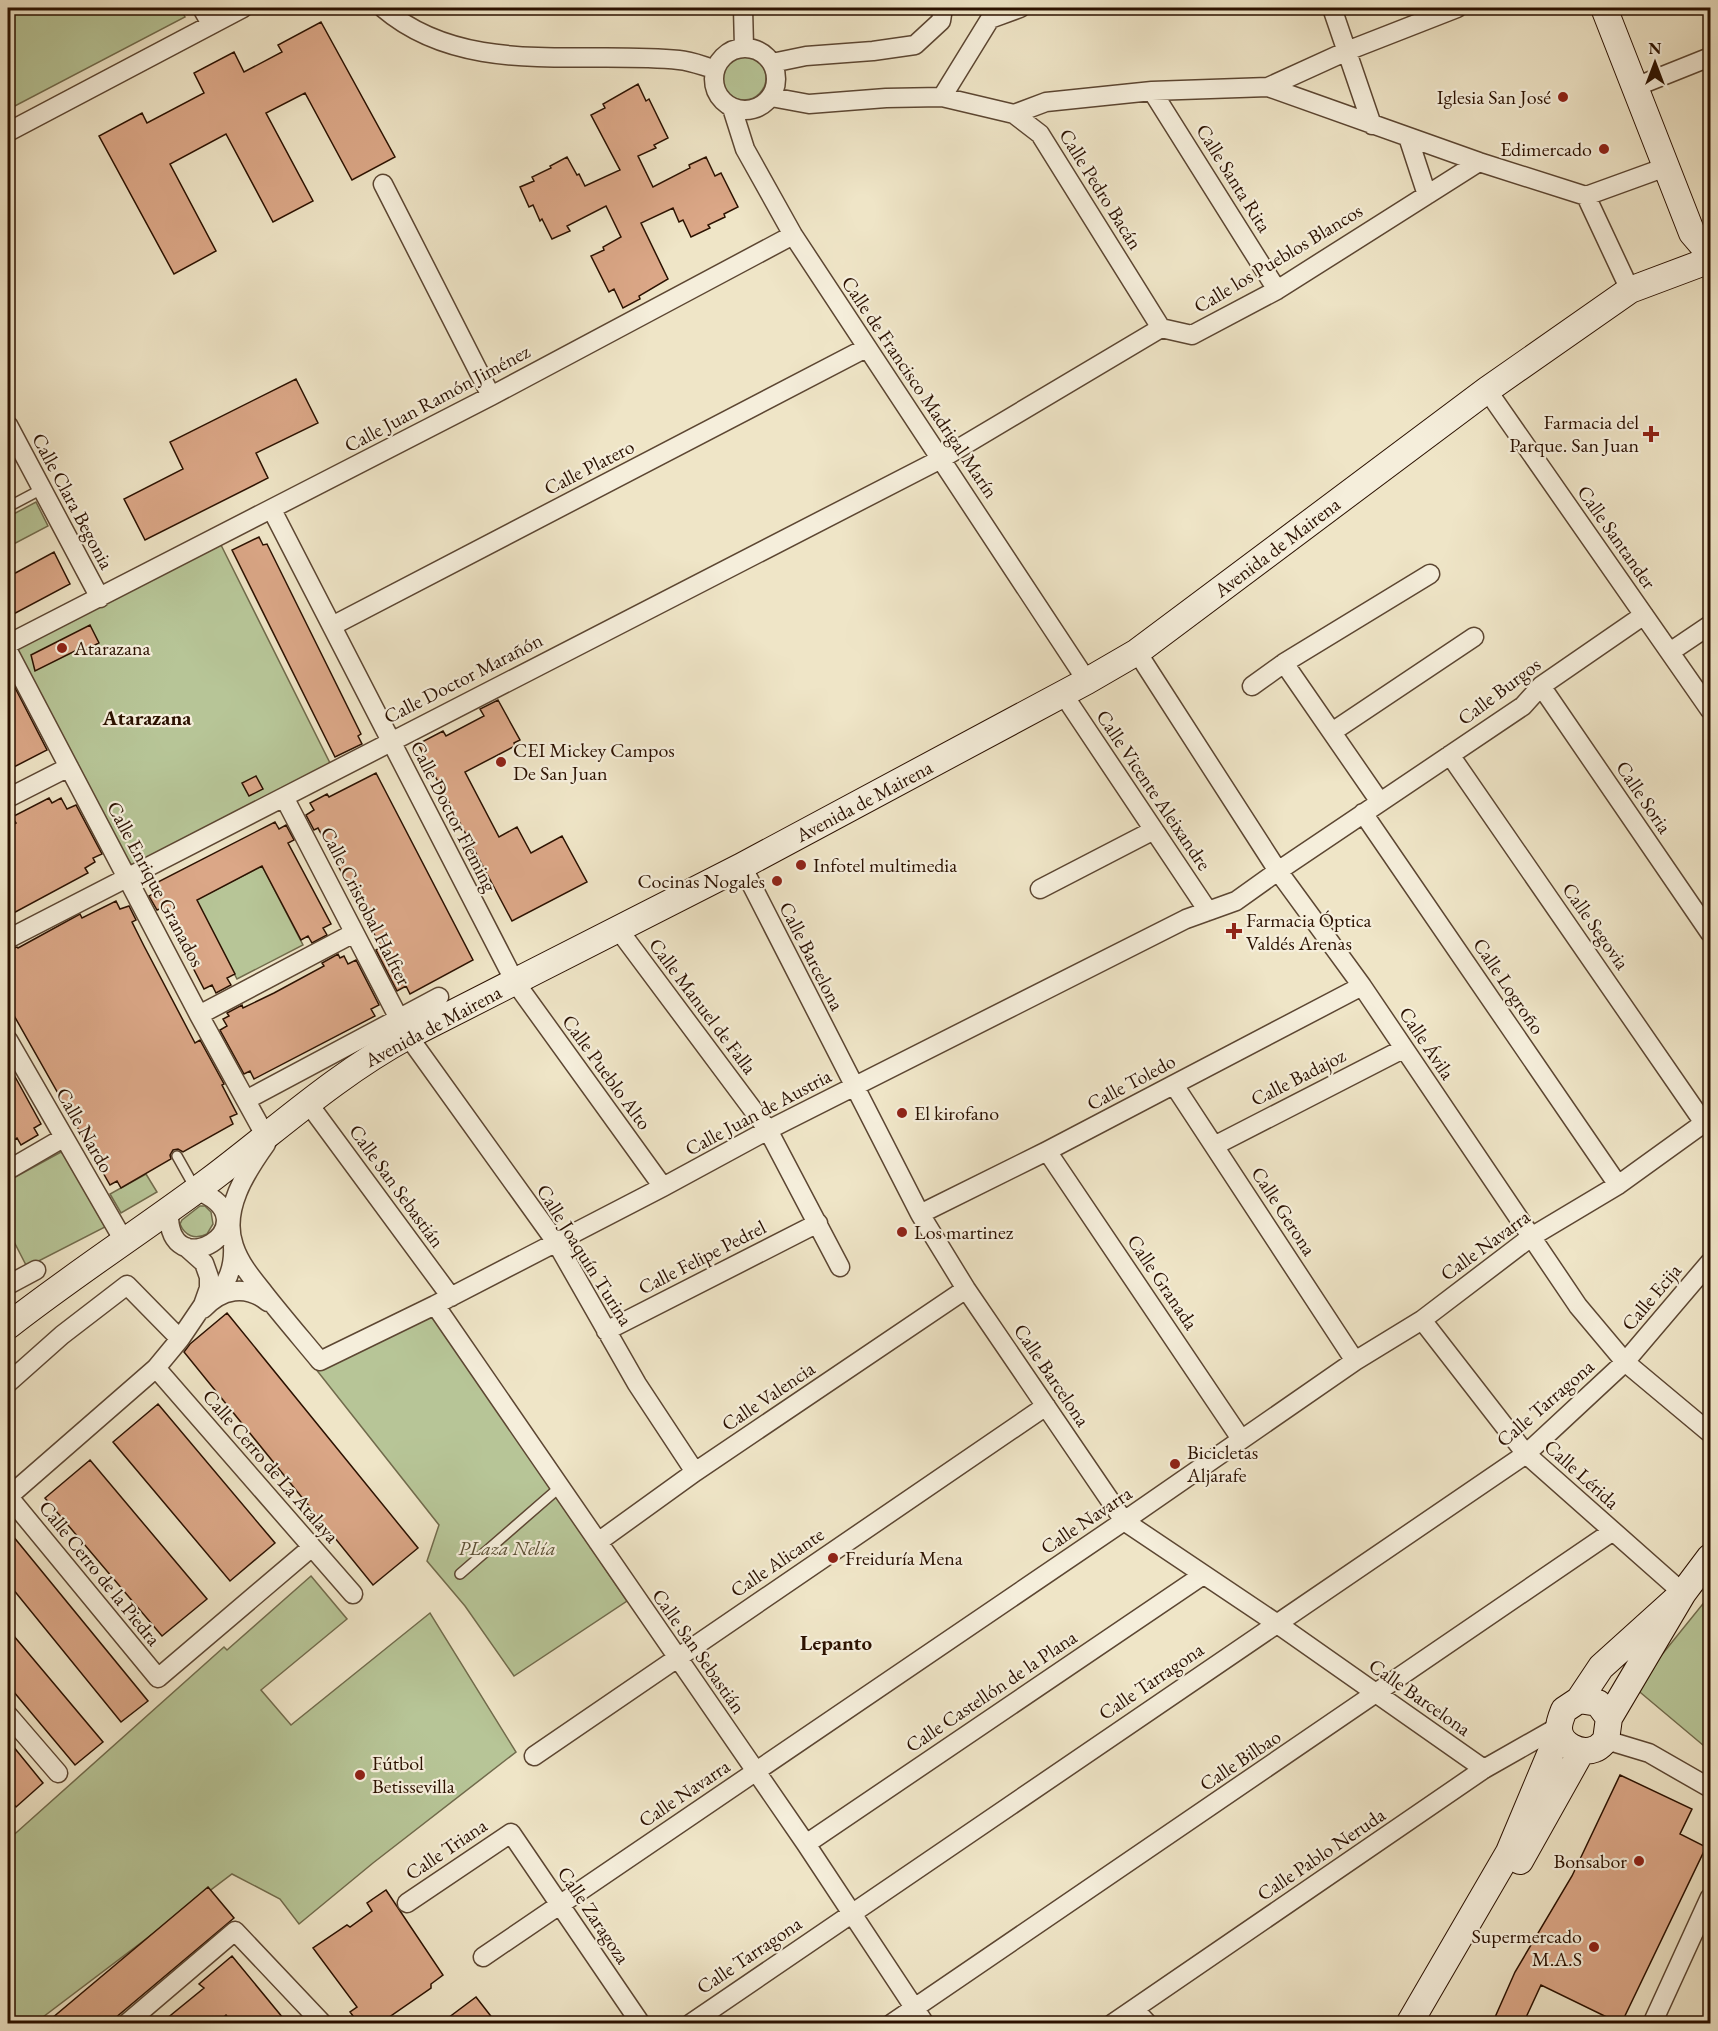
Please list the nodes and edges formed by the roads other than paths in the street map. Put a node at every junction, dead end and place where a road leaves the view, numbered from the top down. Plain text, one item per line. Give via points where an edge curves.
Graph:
1 (202, 8) edge
2 (243, 8) edge
3 (383, 8) edge
4 (743, 8) edge
5 (943, 8) edge
6 (1020, 8) edge
7 (1332, 8) edge
8 (1457, 8) edge
9 (1604, 8) edge
10 (988, 13) edge
11 (211, 24) junction
12 (744, 47) junction
13 (1347, 51) junction
14 (1710, 57) edge
15 (772, 63) junction
16 (714, 69) junction
17 (1268, 87) junction
18 (1635, 87) junction
19 (1152, 91) junction
20 (771, 97) junction
21 (942, 97) junction
22 (732, 108) junction
23 (1014, 114) junction
24 (1372, 125) junction
25 (8, 132) edge
26 (1408, 137) junction
27 (1479, 162) junction
28 (1666, 167) junction
29 (383, 184) dead end
30 (1427, 195) junction
31 (1586, 196) junction
32 (793, 235) junction
33 (1710, 254) edge
34 (1710, 260) edge
35 (1277, 290) junction
36 (1630, 290) junction
37 (1161, 328) junction
38 (866, 348) junction
39 (1487, 390) junction
40 (491, 396) junction
41 (8, 425) edge
42 (941, 459) junction
43 (42, 489) junction
44 (8, 507) edge
45 (272, 510) junction
46 (1430, 574) dead end
47 (100, 598) junction
48 (1644, 615) junction
49 (1710, 625) edge
50 (332, 626) junction
51 (1474, 637) dead end
52 (8, 644) edge
53 (8, 651) edge
54 (1137, 652) junction
55 (1670, 652) junction
56 (1284, 663) junction
57 (1087, 681) junction
58 (1252, 686) dead end
59 (1541, 686) junction
60 (1063, 694) junction
61 (1710, 710) edge
62 (1332, 732) junction
63 (389, 741) junction
64 (1450, 755) junction
65 (69, 766) junction
66 (284, 797) junction
67 (8, 798) edge
68 (1380, 802) junction
69 (1363, 813) junction
70 (1154, 830) junction
71 (742, 866) junction
72 (1278, 871) junction
73 (128, 878) junction
74 (1040, 889) dead end
75 (1208, 911) junction
76 (618, 929) junction
77 (354, 933) junction
78 (1710, 933) edge
79 (8, 939) edge
80 (515, 982) junction
81 (1362, 986) junction
82 (439, 997) dead end
83 (200, 1015) junction
84 (404, 1028) junction
85 (9, 1046) edge
86 (1403, 1049) junction
87 (1174, 1084) junction
88 (854, 1087) junction
89 (246, 1101) junction
90 (308, 1103) junction
91 (1707, 1120) edge
92 (286, 1121) junction
93 (768, 1130) junction
94 (266, 1137) junction
95 (63, 1138) junction
96 (1214, 1146) junction
97 (1047, 1151) junction
98 (177, 1156) dead end
99 (8, 1170) edge
100 (1618, 1185) junction
101 (663, 1187) junction
102 (196, 1190) junction
103 (169, 1209) junction
104 (224, 1212) junction
105 (920, 1214) junction
106 (818, 1223) junction
107 (1531, 1237) junction
108 (232, 1240) junction
109 (124, 1241) junction
110 (556, 1242) junction
111 (186, 1247) junction
112 (1710, 1262) edge
113 (204, 1263) junction
114 (840, 1268) dead end
115 (36, 1270) dead end
116 (226, 1282) junction
117 (8, 1285) edge
118 (966, 1289) junction
119 (251, 1292) junction
120 (215, 1297) junction
121 (443, 1301) junction
122 (274, 1306) junction
123 (194, 1319) junction
124 (1422, 1320) junction
125 (8, 1326) edge
126 (606, 1331) junction
127 (180, 1339) junction
128 (1355, 1361) junction
129 (1625, 1362) junction
130 (156, 1368) junction
131 (8, 1383) edge
132 (1046, 1406) junction
133 (1710, 1433) edge
134 (1241, 1439) junction
135 (1526, 1454) junction
136 (695, 1472) junction
137 (560, 1487) junction
138 (8, 1496) edge
139 (1124, 1521) junction
140 (1613, 1531) junction
141 (598, 1542) junction
142 (312, 1547) junction
143 (1710, 1557) edge
144 (460, 1574) dead end
145 (1203, 1575) junction
146 (1683, 1593) junction
147 (353, 1594) dead end
148 (1276, 1623) junction
149 (676, 1658) junction
150 (1377, 1694) junction
151 (1579, 1700) junction
152 (8, 1714) edge
153 (1608, 1729) junction
154 (1559, 1730) junction
155 (1581, 1752) junction
156 (534, 1756) dead end
157 (1484, 1769) junction
158 (755, 1771) junction
159 (58, 1773) dead end
160 (1710, 1788) edge
161 (511, 1833) joint
162 (806, 1844) junction
163 (1710, 1897) edge
164 (407, 1903) dead end
165 (559, 1904) junction
166 (850, 1913) junction
167 (483, 1957) dead end
168 (915, 2008) junction
169 (1134, 2009) junction
170 (126, 2024) edge
171 (323, 2024) edge
172 (641, 2024) edge
173 (690, 2024) edge
174 (891, 2024) edge
175 (925, 2024) edge
176 (1112, 2024) edge
177 (1148, 2024) edge
178 (1409, 2024) edge
179 (1423, 2024) edge
180 (1652, 2024) edge

1 - 11 street
2 - 11 street
3 - 16 street via 420,31 460,48 514,56 681,60
4 - 12 street
5 - 15 street via 940,21 915,45
6 - 10 street
7 - 13 street
8 - 13 street
9 - 18 street
10 - 21 street
11 - 25 street
12 - 15 street via 760,51
12 - 16 street via 726,53
13 - 17 street
13 - 24 street
14 - 18 street
15 - 20 street via 776,80
16 - 22 street via 718,96
17 - 19 street
17 - 24 street
18 - 28 street
19 - 23 street via 1046,102
19 - 35 street, Calle Santa Rita
20 - 21 street, Calle Pedro Bacán via 809,104
20 - 22 street via 749,110
21 - 23 street, Calle Pedro Bacán
22 - 32 street, Calle de Francisco Madrigal Marín via 745,149
23 - 37 street, Calle Pedro Bacán via 1040,134
24 - 26 street
26 - 27 street
26 - 30 street
27 - 30 street, Calle los Pueblos Blancos
27 - 31 street
28 - 31 street
28 - 33 street via 1692,233
29 - 40 street
30 - 35 street, Calle los Pueblos Blancos
31 - 36 street
32 - 38 street, Calle de Francisco Madrigal Marín
32 - 40 street, Calle Juan Ramón Jiménez
34 - 36 street, Avenida de Mairena
35 - 37 street, Calle los Pueblos Blancos via 1192,335
36 - 39 street, Avenida de Mairena
37 - 42 street
38 - 42 street, Calle de Francisco Madrigal Marín
38 - 50 street, Calle Platero
39 - 48 street, Calle Santander
39 - 54 street, Avenida de Mairena
40 - 45 street, Calle Juan Ramón Jiménez
41 - 43 street, Calle Clara Begonia
42 - 57 street, Calle de Francisco Madrigal Marín
42 - 63 street, Calle Doctor Marañón
43 - 44 lane
43 - 47 street, Calle Clara Begonia
45 - 47 street, Calle Juan Ramón Jiménez
45 - 50 street, Calle Doctor Fleming
46 - 56 street
47 - 52 street, Calle Juan Ramón Jiménez
48 - 55 street, Calle Santander
48 - 59 street, Calle Burgos
49 - 55 street
50 - 63 street, Calle Doctor Fleming
51 - 62 street
53 - 65 street, Calle Enrique Granados
54 - 57 street, Avenida de Mairena
54 - 72 street, Calle Ávila
55 - 61 street, Calle Santander
56 - 58 street
56 - 62 street
57 - 60 street, Avenida de Mairena
59 - 64 street, Calle Burgos via 1523,706
59 - 78 street, Calle Soria
60 - 70 street, Calle Vicente Aleixandre
60 - 71 street, Avenida de Mairena
62 - 68 street
63 - 66 street, Calle Doctor Marañón
63 - 80 street, Calle Doctor Fleming
64 - 68 street, Calle Burgos
64 - 91 street, Calle Segovia
65 - 67 street
65 - 73 street, Calle Enrique Granados
66 - 73 street, Calle Doctor Marañón
66 - 77 street, Calle Cristobal Halfter
68 - 69 street, Calle Burgos
69 - 72 street, Calle Burgos
69 - 100 street, Calle Logroño
70 - 74 street
70 - 75 street, Calle Vicente Aleixandre
71 - 76 street, Avenida de Mairena
71 - 88 street, Calle Barcelona
72 - 75 street, Calle Juan de Austria via 1236,901
72 - 81 street, Calle Ávila
73 - 79 street, Calle Doctor Marañón
73 - 83 street, Calle Enrique Granados
75 - 88 street, Calle Juan de Austria via 1186,918
76 - 80 street, Avenida de Mairena
76 - 93 street, Calle Manuel de Falla
77 - 83 street
77 - 84 street, Calle Cristobal Halfter
80 - 84 street, Avenida de Mairena
80 - 101 street, Calle Pueblo Alto
81 - 86 street, Calle Ávila
81 - 87 street, Calle Toledo
82 - 84 street
83 - 89 street, Calle Enrique Granados
84 - 89 street
84 - 90 street, Avenida de Mairena
84 - 110 street, Calle Joaquín Turina
85 - 95 street, Calle Nardo
86 - 96 street, Calle Badajoz
86 - 107 street, Calle Ávila
87 - 96 street, Calle Gerona
87 - 97 street, Calle Toledo
88 - 93 street, Calle Juan de Austria
88 - 105 street, Calle Barcelona
89 - 94 street, Calle Enrique Granados
90 - 92 street, Avenida de Mairena
90 - 121 street, Calle San Sebastián
91 - 100 street, Calle Navarra
92 - 94 street, Avenida de Mairena
92 - 108 street via 244,1176 232,1212
93 - 101 street, Calle Juan de Austria
93 - 106 street, Calle Manuel de Falla
94 - 102 street, Avenida de Mairena
95 - 99 street
95 - 109 street, Calle Nardo
96 - 128 street, Calle Gerona
97 - 105 street, Calle Toledo
97 - 134 street, Calle Granada
98 - 102 lane
100 - 107 street, Calle Navarra
101 - 110 street, Calle Juan de Austria
102 - 103 street, Avenida de Mairena
102 - 104 street via 216,1200
103 - 109 street, Avenida de Mairena
103 - 111 street via 171,1232
104 - 108 street
104 - 111 street via 225,1226 219,1239 200,1249
105 - 118 street, Calle Barcelona
106 - 114 street, Calle Manuel de Falla
106 - 126 street, Calle Felipe Pedrel
107 - 124 street, Calle Navarra
107 - 129 street, Calle Ávila via 1578,1306
108 - 116 street via 233,1262
108 - 122 street, Calle Juan de Austria via 243,1267
109 - 125 street, Avenida de Mairena
110 - 121 street, Calle Juan de Austria
110 - 126 street, Calle Joaquín Turina
111 - 113 street
112 - 129 street, Calle Ecija
113 - 116 street
113 - 123 street via 209,1288
115 - 117 street
116 - 119 street
116 - 120 street
118 - 132 street, Calle Barcelona
118 - 136 street, Calle Valencia
119 - 120 street via 234,1291
119 - 122 street
120 - 123 street
121 - 122 street, Calle Juan de Austria via 320,1361
121 - 137 street, Calle San Sebastián
123 - 127 street
124 - 128 street, Calle Navarra
124 - 135 street, Calle Lérida
126 - 136 street, Calle Joaquín Turina
127 - 130 street
127 - 131 street via 127,1285
128 - 134 street, Calle Navarra
129 - 133 street, Calle Ávila
129 - 135 street, Calle Tarragona
130 - 138 street
130 - 142 street, Calle Cerro de La Atalaya
132 - 139 street, Calle Barcelona
132 - 149 street, Calle Alicante
134 - 139 street, Calle Navarra
135 - 140 street, Calle Lérida
135 - 148 street, Calle Tarragona
136 - 141 street, Calle Valencia
137 - 141 street, Calle San Sebastián
137 - 144 lane
138 - 142 street, Calle Cerro de la Piedra via 158,1678
139 - 145 street, Calle Barcelona
139 - 158 street, Calle Navarra
140 - 146 street, Calle Lérida
140 - 150 street, Calle Bilbao
141 - 149 street, Calle San Sebastián
142 - 147 street, Calle Cerro de La Atalaya
143 - 146 street
145 - 148 street, Calle Barcelona
145 - 162 street, Calle Castellón de la Plana
146 - 151 street via 1601,1667
146 - 153 street
148 - 150 street, Calle Barcelona
148 - 166 street, Calle Tarragona
149 - 156 street, Calle Alicante
149 - 158 street, Calle San Sebastián
150 - 157 street, Calle Barcelona
150 - 168 street, Calle Bilbao
151 - 153 street via 1598,1703
151 - 154 street via 1564,1710
152 - 159 street
153 - 155 street via 1595,1749
153 - 160 street
154 - 155 street via 1568,1746
154 - 157 street, Calle Pablo Neruda
154 - 178 street via 1509,1852
155 - 179 street
157 - 169 street, Calle Pablo Neruda
158 - 162 street, Calle San Sebastián
158 - 165 street, Calle Navarra
161 - 164 street, Calle Triana
161 - 165 street, Calle Zaragoza
162 - 166 street, Calle San Sebastián
163 - 180 street
165 - 167 street, Calle Navarra
165 - 172 street, Calle Zaragoza
166 - 168 street, Calle San Sebastián
166 - 173 street, Calle Tarragona
168 - 174 street, Calle Bilbao
168 - 175 street, Calle San Sebastián
169 - 176 street, Calle Pablo Neruda
169 - 177 street
170 - 171 street via 235,1931

